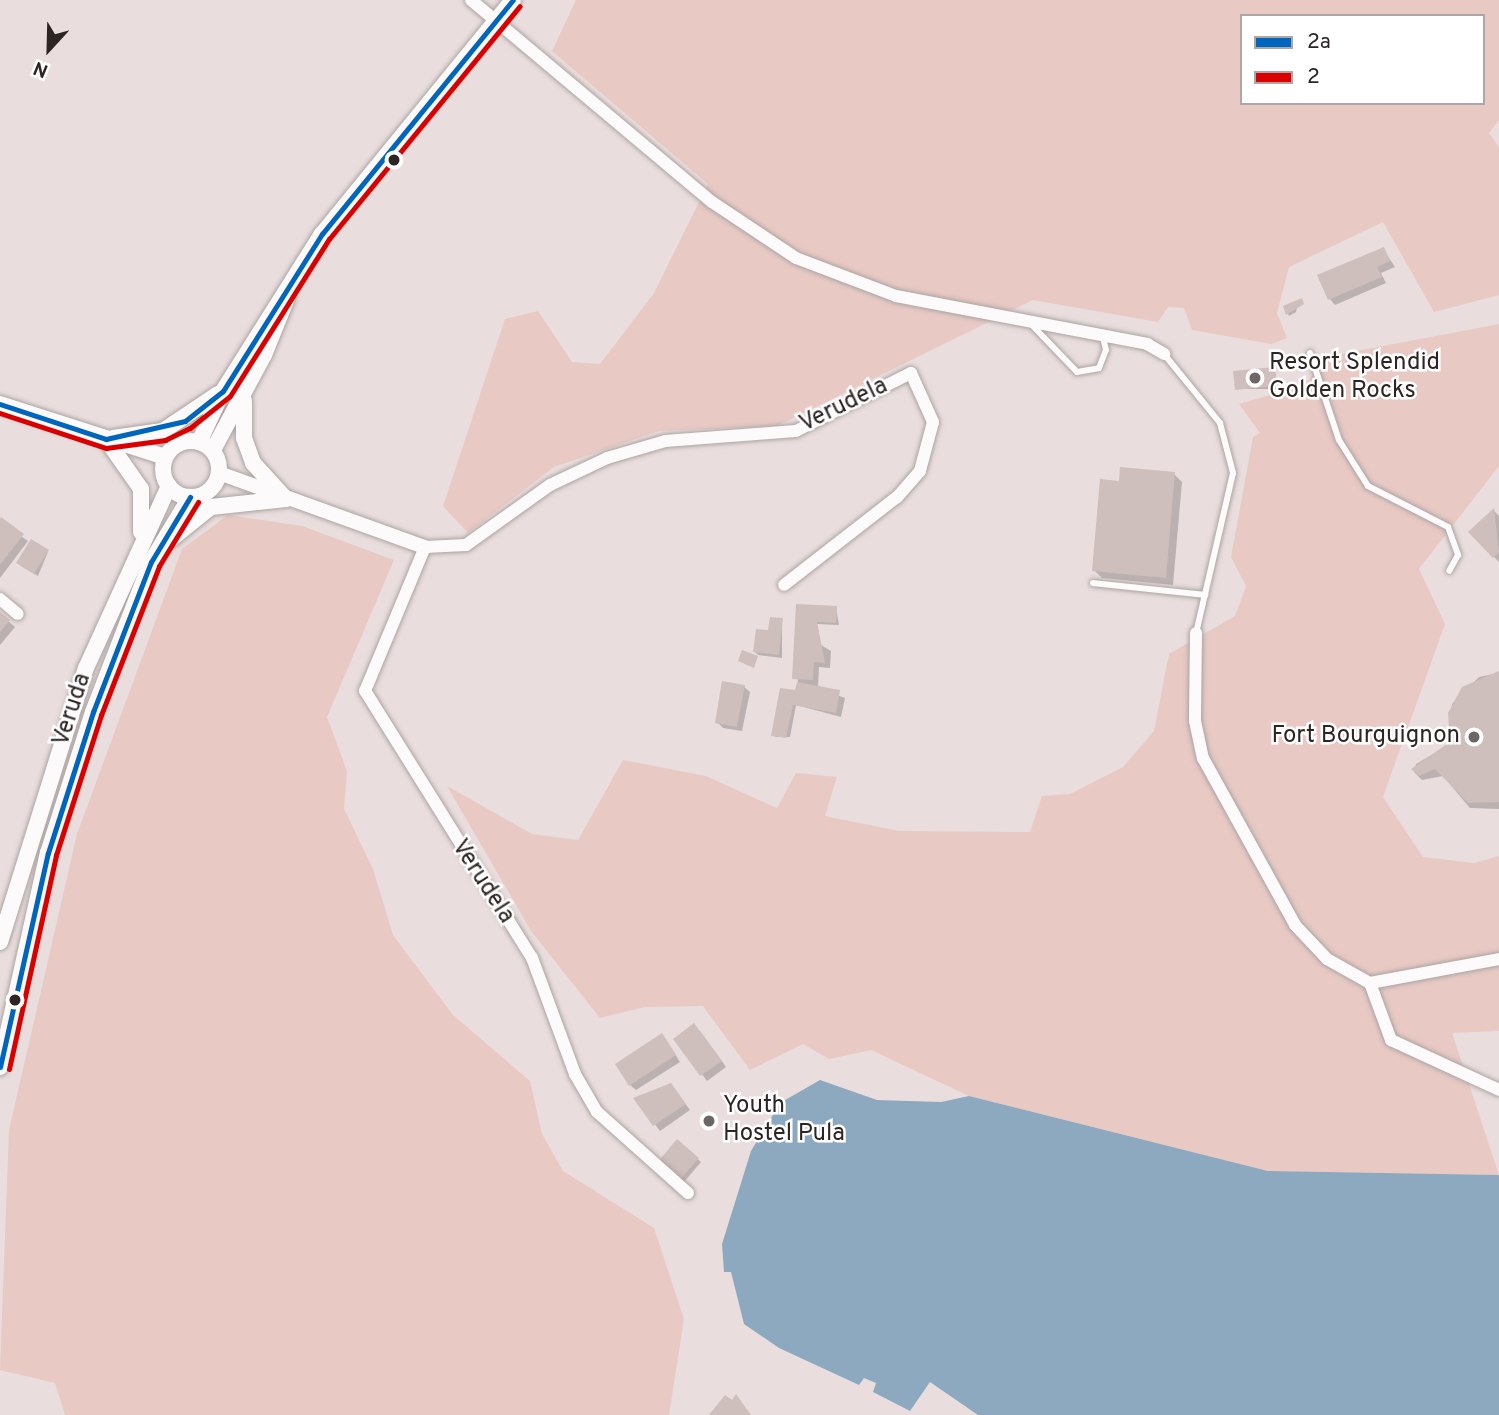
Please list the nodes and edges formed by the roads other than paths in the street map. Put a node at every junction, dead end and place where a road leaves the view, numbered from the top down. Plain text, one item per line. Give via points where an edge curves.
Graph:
1 (471, 0) edge
2 (513, 0) edge
3 (493, 23) junction
4 (293, 283) junction
5 (1031, 324) junction
6 (1102, 335) junction
7 (1310, 353) dead end
8 (1164, 354) joint
9 (223, 391) junction
10 (244, 394) junction
11 (0, 404) edge
12 (106, 439) junction
13 (206, 446) junction
14 (166, 457) junction
15 (219, 473) junction
16 (169, 486) junction
17 (190, 497) junction
18 (286, 499) junction
19 (139, 545) junction
20 (425, 547) junction
21 (151, 562) junction
22 (1449, 571) dead end
23 (1093, 583) dead end
24 (784, 585) dead end
25 (1205, 596) junction
26 (0, 599) edge
27 (18, 614) dead end
28 (1196, 633) joint
29 (0, 942) edge
30 (1499, 959) edge
31 (1370, 983) junction
32 (0, 1067) edge
33 (1499, 1090) edge
34 (688, 1193) dead end

1 - 3 street
2 - 3 main road
3 - 4 main road via 322,234
3 - 5 street via 712,202 796,258 895,296
4 - 9 main road
4 - 10 main road
5 - 6 street
5 - 6 lane via 1077,372 1099,369 1106,350
6 - 8 street via 1147,344
7 - 22 lane via 1339,440 1368,486 1448,527 1458,555
8 - 25 lane via 1230,443 1233,473
9 - 12 main road via 163,431
9 - 13 main road
10 - 13 main road
10 - 18 main road via 244,438 253,463
11 - 12 main road
12 - 14 main road
12 - 19 main road via 141,489
13 - 14 main road via 183,442
13 - 15 main road
14 - 16 main road
15 - 17 main road via 206,493
15 - 18 street, Verudela
16 - 17 main road
16 - 19 main road, Veruda
17 - 21 main road, Veruda
18 - 20 street, Verudela
18 - 21 main road via 211,507 190,519
19 - 29 main road, Veruda via 86,668
20 - 24 street, Verudela via 466,545 550,485 607,458 665,441 796,431 911,373 933,422 920,471 897,497
20 - 34 street, Verudela via 365,691 532,958 576,1074 597,1112
21 - 32 main road, Veruda via 110,662 48,853
23 - 25 lane
25 - 28 lane
26 - 27 street
28 - 31 street via 1195,721 1203,758 1227,808 1307,942
30 - 31 street
31 - 33 street via 1391,1040

